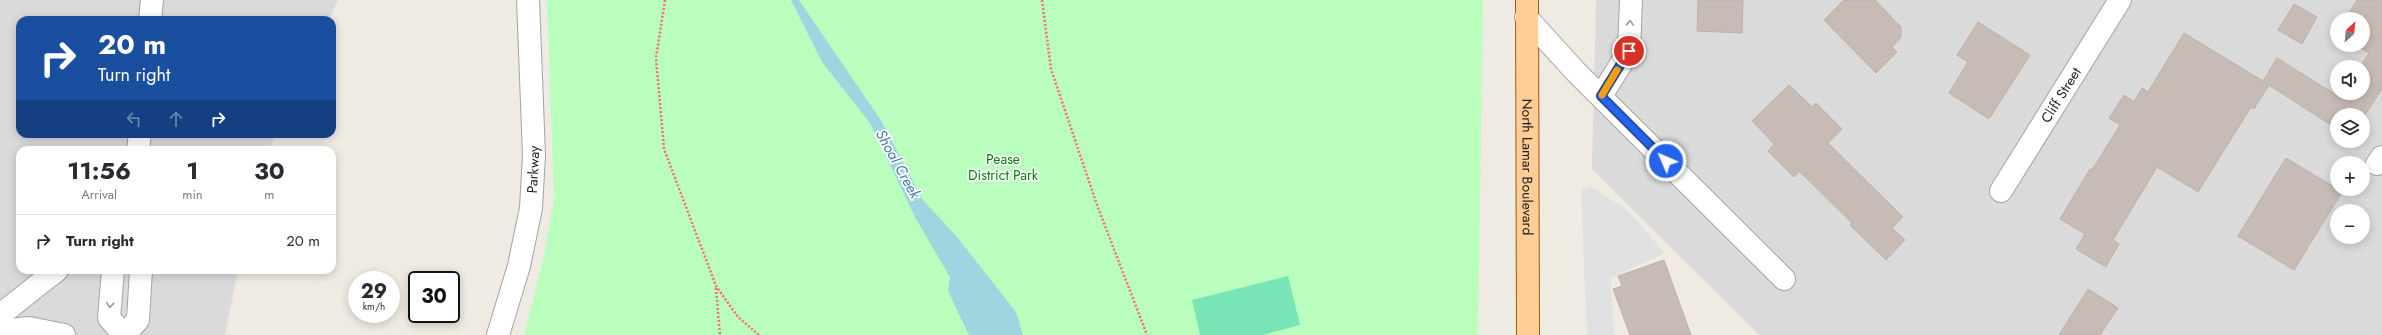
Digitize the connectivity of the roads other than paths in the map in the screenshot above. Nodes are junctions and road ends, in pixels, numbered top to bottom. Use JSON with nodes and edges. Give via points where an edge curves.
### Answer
{"nodes":[{"id":1,"x":152,"y":0,"type":"edge"},
{"id":2,"x":528,"y":0,"type":"edge"},
{"id":3,"x":1631,"y":0,"type":"edge"},
{"id":4,"x":2120,"y":0,"type":"edge"},
{"id":5,"x":1526,"y":8,"type":"edge"},
{"id":6,"x":150,"y":16,"type":"edge"},
{"id":7,"x":1601,"y":96,"type":"junction"},
{"id":8,"x":2001,"y":191,"type":"dead end"},
{"id":9,"x":52,"y":274,"type":"edge"},
{"id":10,"x":113,"y":274,"type":"edge"},
{"id":11,"x":142,"y":274,"type":"edge"},
{"id":12,"x":1784,"y":278,"type":"dead end"},
{"id":13,"x":0,"y":315,"type":"edge"},
{"id":14,"x":0,"y":330,"type":"edge"},
{"id":15,"x":64,"y":335,"type":"edge"},
{"id":16,"x":124,"y":335,"type":"edge"},
{"id":17,"x":498,"y":335,"type":"edge"},
{"id":18,"x":1528,"y":335,"type":"edge"}],
"edges":[{"from":1,"to":6,"type":"street"},
{"from":2,"to":17,"type":"street","name":"Parkway","via":[[534,155],[531,208],[519,266]]},
{"from":7,"to":3,"type":"street","one_way":true,"via":[[1629,51]]},
{"from":4,"to":8,"type":"street","name":"Cliff Street"},
{"from":5,"to":7,"type":"street"},
{"from":5,"to":18,"type":"main road","name":"North Lamar Boulevard"},
{"from":7,"to":12,"type":"street"},
{"from":9,"to":13,"type":"street"},
{"from":10,"to":16,"type":"street","one_way":true,"via":[[109,318]]},
{"from":11,"to":16,"type":"street","via":[[138,320]]},
{"from":14,"to":15,"type":"street","via":[[29,328]]}]}
